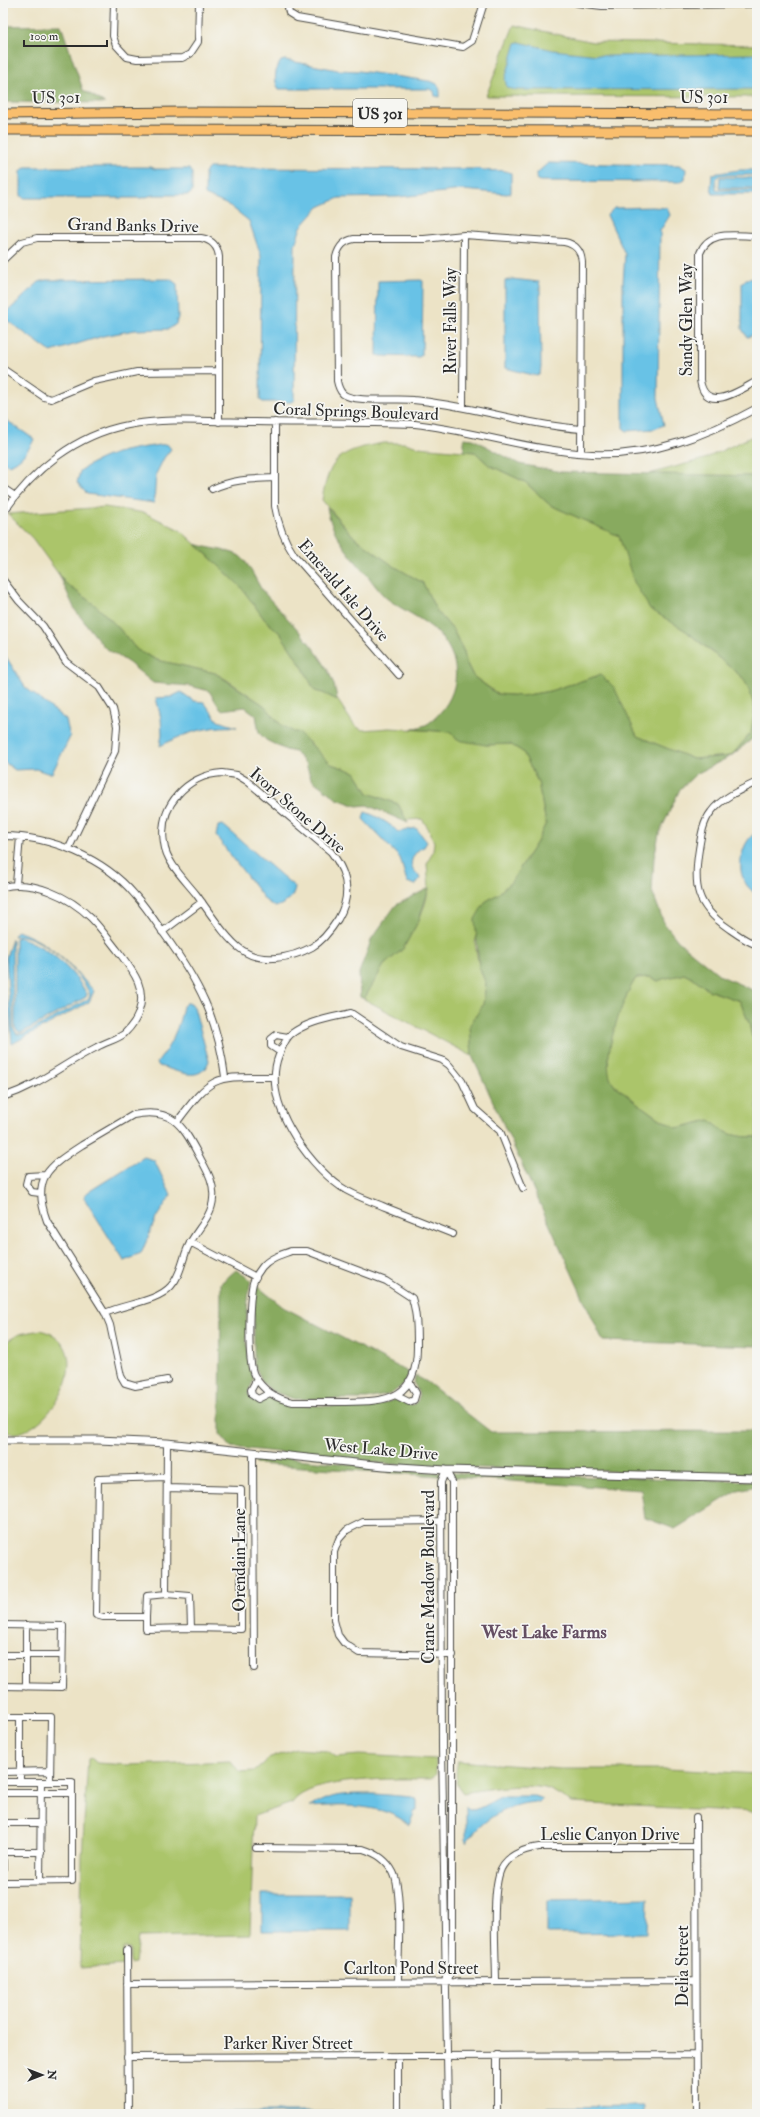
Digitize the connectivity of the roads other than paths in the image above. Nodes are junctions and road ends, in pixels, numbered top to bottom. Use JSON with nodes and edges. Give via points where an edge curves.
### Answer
{"nodes":[{"id":1,"x":114,"y":3,"type":"edge"},
{"id":2,"x":199,"y":3,"type":"edge"},
{"id":3,"x":286,"y":3,"type":"edge"},
{"id":4,"x":484,"y":3,"type":"edge"},
{"id":5,"x":577,"y":3,"type":"edge"},
{"id":6,"x":757,"y":4,"type":"edge"},
{"id":7,"x":592,"y":113,"type":"junction"},
{"id":8,"x":3,"y":114,"type":"edge"},
{"id":9,"x":757,"y":114,"type":"edge"},
{"id":10,"x":3,"y":130,"type":"edge"},
{"id":11,"x":591,"y":131,"type":"junction"},
{"id":12,"x":757,"y":131,"type":"edge"},
{"id":13,"x":464,"y":235,"type":"junction"},
{"id":14,"x":757,"y":236,"type":"edge"},
{"id":15,"x":3,"y":260,"type":"edge"},
{"id":16,"x":3,"y":369,"type":"edge"},
{"id":17,"x":219,"y":371,"type":"junction"},
{"id":18,"x":757,"y":381,"type":"edge"},
{"id":19,"x":463,"y":407,"type":"junction"},
{"id":20,"x":757,"y":408,"type":"edge"},
{"id":21,"x":219,"y":422,"type":"junction"},
{"id":22,"x":276,"y":422,"type":"junction"},
{"id":23,"x":581,"y":429,"type":"junction"},
{"id":24,"x":581,"y":453,"type":"junction"},
{"id":25,"x":275,"y":478,"type":"junction"},
{"id":26,"x":3,"y":488,"type":"edge"},
{"id":27,"x":212,"y":489,"type":"dead end"},
{"id":28,"x":15,"y":496,"type":"junction"},
{"id":29,"x":3,"y":513,"type":"edge"},
{"id":30,"x":3,"y":580,"type":"edge"},
{"id":31,"x":399,"y":674,"type":"dead end"},
{"id":32,"x":757,"y":782,"type":"edge"},
{"id":33,"x":3,"y":836,"type":"edge"},
{"id":34,"x":20,"y":837,"type":"junction"},
{"id":35,"x":69,"y":848,"type":"junction"},
{"id":36,"x":16,"y":884,"type":"junction"},
{"id":37,"x":3,"y":887,"type":"edge"},
{"id":38,"x":202,"y":902,"type":"junction"},
{"id":39,"x":162,"y":932,"type":"junction"},
{"id":40,"x":757,"y":945,"type":"edge"},
{"id":41,"x":288,"y":1037,"type":"junction"},
{"id":42,"x":280,"y":1052,"type":"junction"},
{"id":43,"x":225,"y":1077,"type":"junction"},
{"id":44,"x":275,"y":1077,"type":"junction"},
{"id":45,"x":3,"y":1097,"type":"edge"},
{"id":46,"x":177,"y":1122,"type":"junction"},
{"id":47,"x":46,"y":1175,"type":"junction"},
{"id":48,"x":523,"y":1188,"type":"dead end"},
{"id":49,"x":40,"y":1193,"type":"junction"},
{"id":50,"x":453,"y":1234,"type":"dead end"},
{"id":51,"x":190,"y":1242,"type":"junction"},
{"id":52,"x":256,"y":1277,"type":"junction"},
{"id":53,"x":105,"y":1313,"type":"junction"},
{"id":54,"x":257,"y":1379,"type":"junction"},
{"id":55,"x":168,"y":1380,"type":"dead end"},
{"id":56,"x":409,"y":1381,"type":"junction"},
{"id":57,"x":270,"y":1393,"type":"junction"},
{"id":58,"x":395,"y":1395,"type":"junction"},
{"id":59,"x":3,"y":1440,"type":"edge"},
{"id":60,"x":167,"y":1443,"type":"junction"},
{"id":61,"x":253,"y":1452,"type":"junction"},
{"id":62,"x":446,"y":1470,"type":"junction"},
{"id":63,"x":167,"y":1477,"type":"junction"},
{"id":64,"x":757,"y":1478,"type":"edge"},
{"id":65,"x":167,"y":1488,"type":"junction"},
{"id":66,"x":441,"y":1521,"type":"junction"},
{"id":67,"x":166,"y":1594,"type":"junction"},
{"id":68,"x":146,"y":1617,"type":"junction"},
{"id":69,"x":3,"y":1625,"type":"edge"},
{"id":70,"x":26,"y":1625,"type":"junction"},
{"id":71,"x":191,"y":1628,"type":"junction"},
{"id":72,"x":442,"y":1654,"type":"junction"},
{"id":73,"x":3,"y":1655,"type":"edge"},
{"id":74,"x":26,"y":1655,"type":"junction"},
{"id":75,"x":62,"y":1655,"type":"junction"},
{"id":76,"x":453,"y":1655,"type":"junction"},
{"id":77,"x":254,"y":1668,"type":"dead end"},
{"id":78,"x":3,"y":1686,"type":"edge"},
{"id":79,"x":26,"y":1687,"type":"junction"},
{"id":80,"x":3,"y":1717,"type":"edge"},
{"id":81,"x":20,"y":1717,"type":"junction"},
{"id":82,"x":50,"y":1771,"type":"junction"},
{"id":83,"x":3,"y":1772,"type":"edge"},
{"id":84,"x":20,"y":1772,"type":"junction"},
{"id":85,"x":3,"y":1782,"type":"edge"},
{"id":86,"x":20,"y":1782,"type":"junction"},
{"id":87,"x":42,"y":1782,"type":"junction"},
{"id":88,"x":50,"y":1782,"type":"junction"},
{"id":89,"x":3,"y":1793,"type":"edge"},
{"id":90,"x":72,"y":1793,"type":"junction"},
{"id":91,"x":42,"y":1794,"type":"junction"},
{"id":92,"x":696,"y":1817,"type":"dead end"},
{"id":93,"x":3,"y":1823,"type":"edge"},
{"id":94,"x":41,"y":1823,"type":"junction"},
{"id":95,"x":256,"y":1848,"type":"dead end"},
{"id":96,"x":696,"y":1848,"type":"junction"},
{"id":97,"x":3,"y":1852,"type":"edge"},
{"id":98,"x":41,"y":1852,"type":"junction"},
{"id":99,"x":3,"y":1861,"type":"edge"},
{"id":100,"x":3,"y":1882,"type":"edge"},
{"id":101,"x":40,"y":1882,"type":"junction"},
{"id":102,"x":127,"y":1950,"type":"dead end"},
{"id":103,"x":696,"y":1981,"type":"junction"},
{"id":104,"x":398,"y":1982,"type":"junction"},
{"id":105,"x":448,"y":1982,"type":"junction"},
{"id":106,"x":496,"y":1982,"type":"junction"},
{"id":107,"x":127,"y":1984,"type":"junction"},
{"id":108,"x":696,"y":2055,"type":"junction"},
{"id":109,"x":398,"y":2056,"type":"junction"},
{"id":110,"x":448,"y":2056,"type":"junction"},
{"id":111,"x":497,"y":2056,"type":"junction"},
{"id":112,"x":128,"y":2057,"type":"junction"},
{"id":113,"x":128,"y":2114,"type":"edge"},
{"id":114,"x":398,"y":2114,"type":"edge"},
{"id":115,"x":448,"y":2114,"type":"edge"},
{"id":116,"x":497,"y":2114,"type":"edge"},
{"id":117,"x":697,"y":2114,"type":"edge"}],
"edges":[{"from":1,"to":2,"type":"street","via":[[113,36],[116,45],[127,57],[137,59],[175,59],[190,54],[198,42]]},
{"from":3,"to":4,"type":"street","via":[[289,13],[297,18],[463,47],[472,41]]},
{"from":5,"to":6,"type":"street","via":[[602,6]]},
{"from":7,"to":8,"type":"main road","name":"US 301","number":"US 301"},
{"from":7,"to":9,"type":"main road","name":"US 301","number":"US 301"},
{"from":7,"to":11,"type":"main road"},
{"from":10,"to":11,"type":"main road","number":"US 301"},
{"from":11,"to":12,"type":"main road","number":"US 301"},
{"from":13,"to":19,"type":"street","name":"River Falls Way"},
{"from":13,"to":19,"type":"street","via":[[424,239],[354,239],[341,245],[336,257],[338,388],[344,394],[356,398],[413,400]]},
{"from":13,"to":23,"type":"street","via":[[564,242],[580,252]]},
{"from":14,"to":18,"type":"street","name":"Sandy Glen Way","via":[[715,236],[708,240],[700,253],[700,380],[706,394],[713,398],[728,397]]},
{"from":15,"to":17,"type":"street","name":"Grand Banks Drive","via":[[22,242],[38,238],[209,240],[217,248],[219,258]]},
{"from":16,"to":17,"type":"street","via":[[44,397],[51,398],[58,398],[94,381],[137,372]]},
{"from":17,"to":21,"type":"street","name":"Grand Banks Drive"},
{"from":19,"to":23,"type":"street"},
{"from":20,"to":24,"type":"street","name":"Coral Springs Boulevard","via":[[708,433],[679,443],[650,450]]},
{"from":21,"to":22,"type":"street","name":"Coral Springs Boulevard"},
{"from":21,"to":28,"type":"street","name":"Coral Springs Boulevard","via":[[149,422],[109,430],[64,451],[45,465]]},
{"from":22,"to":24,"type":"street","name":"Coral Springs Boulevard","via":[[415,424],[545,449]]},
{"from":22,"to":25,"type":"street","name":"Emerald Isle Drive"},
{"from":23,"to":24,"type":"street"},
{"from":25,"to":27,"type":"street","via":[[239,479]]},
{"from":25,"to":31,"type":"street","name":"Emerald Isle Drive","via":[[277,519],[286,543]]},
{"from":26,"to":28,"type":"street"},
{"from":28,"to":29,"type":"street","name":"Coral Springs Boulevard"},
{"from":30,"to":35,"type":"street","via":[[43,626],[66,662],[99,687],[113,709],[117,726],[115,751]]},
{"from":32,"to":40,"type":"street","via":[[725,800],[712,811],[705,822],[696,881],[703,906],[720,922],[748,942]]},
{"from":33,"to":34,"type":"street"},
{"from":34,"to":35,"type":"street"},
{"from":34,"to":36,"type":"street"},
{"from":35,"to":39,"type":"street","via":[[113,874],[135,894]]},
{"from":36,"to":37,"type":"street"},
{"from":36,"to":45,"type":"street","via":[[60,896],[90,917],[135,974],[142,998],[139,1012],[123,1035],[97,1047],[36,1084]]},
{"from":38,"to":38,"type":"street","name":"Ivory Stone Drive","via":[[242,950],[263,958],[275,958],[311,948],[322,940],[342,912],[347,899],[347,889],[340,863],[331,852],[259,790],[237,775],[209,774],[197,778],[179,793],[165,818],[163,831],[164,844],[171,861]]},
{"from":38,"to":39,"type":"street"},
{"from":39,"to":43,"type":"street","via":[[197,983],[208,1006],[221,1047]]},
{"from":41,"to":42,"type":"street"},
{"from":41,"to":42,"type":"street","via":[[276,1035],[271,1039],[271,1046]]},
{"from":41,"to":48,"type":"street","via":[[319,1020],[351,1013],[401,1047],[442,1060],[462,1081],[474,1108],[500,1131]]},
{"from":42,"to":44,"type":"street"},
{"from":43,"to":44,"type":"street"},
{"from":43,"to":46,"type":"street","via":[[204,1087]]},
{"from":44,"to":50,"type":"street","via":[[286,1122],[309,1158],[322,1172],[342,1188],[367,1200]]},
{"from":46,"to":47,"type":"street","via":[[160,1114],[134,1115],[56,1162]]},
{"from":46,"to":51,"type":"street","via":[[187,1133],[209,1174],[213,1188],[212,1208]]},
{"from":47,"to":49,"type":"street"},
{"from":47,"to":49,"type":"street","via":[[28,1176],[26,1184],[32,1192]]},
{"from":49,"to":53,"type":"street","via":[[47,1221]]},
{"from":51,"to":52,"type":"street"},
{"from":51,"to":53,"type":"street","via":[[179,1275],[164,1292]]},
{"from":52,"to":54,"type":"street","via":[[251,1297],[251,1364]]},
{"from":52,"to":56,"type":"street","via":[[268,1261],[279,1255],[291,1251],[307,1251],[386,1281],[407,1293],[412,1298],[417,1328],[417,1364]]},
{"from":53,"to":55,"type":"street","via":[[125,1383],[135,1386]]},
{"from":54,"to":57,"type":"street"},
{"from":54,"to":57,"type":"street","via":[[251,1390],[252,1396],[258,1399]]},
{"from":56,"to":58,"type":"street"},
{"from":56,"to":58,"type":"street","via":[[416,1393],[414,1400],[409,1402]]},
{"from":57,"to":58,"type":"street","via":[[293,1402],[382,1401]]},
{"from":59,"to":60,"type":"street","name":"West Lake Drive"},
{"from":60,"to":61,"type":"street","name":"West Lake Drive"},
{"from":60,"to":63,"type":"street"},
{"from":61,"to":62,"type":"street","name":"West Lake Drive"},
{"from":61,"to":77,"type":"street","name":"Orendain Lane"},
{"from":62,"to":64,"type":"street","name":"West Lake Drive"},
{"from":62,"to":66,"type":"street","name":"Crane Meadow Boulevard","via":[[441,1482]]},
{"from":62,"to":76,"type":"street","name":"Crane Meadow Boulevard","via":[[452,1482]]},
{"from":63,"to":65,"type":"street"},
{"from":63,"to":68,"type":"street","via":[[98,1479],[96,1614],[103,1617]]},
{"from":65,"to":67,"type":"street"},
{"from":65,"to":71,"type":"street","via":[[241,1490],[241,1629]]},
{"from":66,"to":72,"type":"street","name":"Crane Meadow Boulevard"},
{"from":66,"to":72,"type":"street","via":[[363,1522],[346,1530],[334,1552],[334,1620],[338,1635],[344,1643],[359,1653]]},
{"from":67,"to":68,"type":"street","via":[[147,1596]]},
{"from":67,"to":71,"type":"street","via":[[190,1596]]},
{"from":68,"to":71,"type":"street","via":[[146,1629]]},
{"from":69,"to":70,"type":"street"},
{"from":70,"to":74,"type":"street"},
{"from":70,"to":75,"type":"street","via":[[63,1626]]},
{"from":72,"to":76,"type":"street"},
{"from":72,"to":105,"type":"street","name":"Crane Meadow Boulevard","via":[[445,1966]]},
{"from":73,"to":74,"type":"street"},
{"from":74,"to":75,"type":"street"},
{"from":74,"to":79,"type":"street"},
{"from":75,"to":79,"type":"street","via":[[62,1687]]},
{"from":76,"to":105,"type":"street","name":"Crane Meadow Boulevard","via":[[452,1968]]},
{"from":78,"to":79,"type":"street"},
{"from":80,"to":81,"type":"street"},
{"from":81,"to":82,"type":"street","via":[[51,1717]]},
{"from":81,"to":84,"type":"street"},
{"from":82,"to":84,"type":"street"},
{"from":82,"to":88,"type":"street"},
{"from":83,"to":84,"type":"street"},
{"from":84,"to":86,"type":"street"},
{"from":85,"to":86,"type":"street"},
{"from":86,"to":87,"type":"street"},
{"from":87,"to":88,"type":"street"},
{"from":87,"to":91,"type":"street"},
{"from":88,"to":90,"type":"street","via":[[72,1782]]},
{"from":89,"to":91,"type":"street"},
{"from":90,"to":91,"type":"street"},
{"from":90,"to":101,"type":"street","via":[[72,1881]]},
{"from":91,"to":94,"type":"street"},
{"from":92,"to":96,"type":"street","name":"Delia Street"},
{"from":93,"to":94,"type":"street"},
{"from":94,"to":98,"type":"street"},
{"from":95,"to":104,"type":"street","via":[[363,1849],[384,1860],[394,1873],[398,1889]]},
{"from":96,"to":103,"type":"street","name":"Delia Street"},
{"from":96,"to":106,"type":"street","name":"Leslie Canyon Drive","via":[[539,1847],[524,1850],[501,1868],[496,1887]]},
{"from":97,"to":98,"type":"street"},
{"from":98,"to":101,"type":"street"},
{"from":99,"to":100,"type":"street"},
{"from":100,"to":101,"type":"street"},
{"from":102,"to":107,"type":"street"},
{"from":103,"to":106,"type":"street","name":"Carlton Pond Street"},
{"from":103,"to":108,"type":"street","name":"Delia Street"},
{"from":104,"to":105,"type":"street","name":"Carlton Pond Street"},
{"from":104,"to":107,"type":"street","name":"Carlton Pond Street"},
{"from":105,"to":106,"type":"street","name":"Carlton Pond Street"},
{"from":105,"to":110,"type":"street","name":"Crane Meadow Boulevard"},
{"from":107,"to":112,"type":"street"},
{"from":108,"to":111,"type":"street","name":"Parker River Street"},
{"from":108,"to":117,"type":"street","name":"Delia Street"},
{"from":109,"to":110,"type":"street","name":"Parker River Street"},
{"from":109,"to":112,"type":"street","name":"Parker River Street"},
{"from":109,"to":114,"type":"street"},
{"from":110,"to":111,"type":"street","name":"Parker River Street"},
{"from":110,"to":115,"type":"street","name":"Crane Meadow Boulevard"},
{"from":111,"to":116,"type":"street"},
{"from":112,"to":113,"type":"street"}]}
